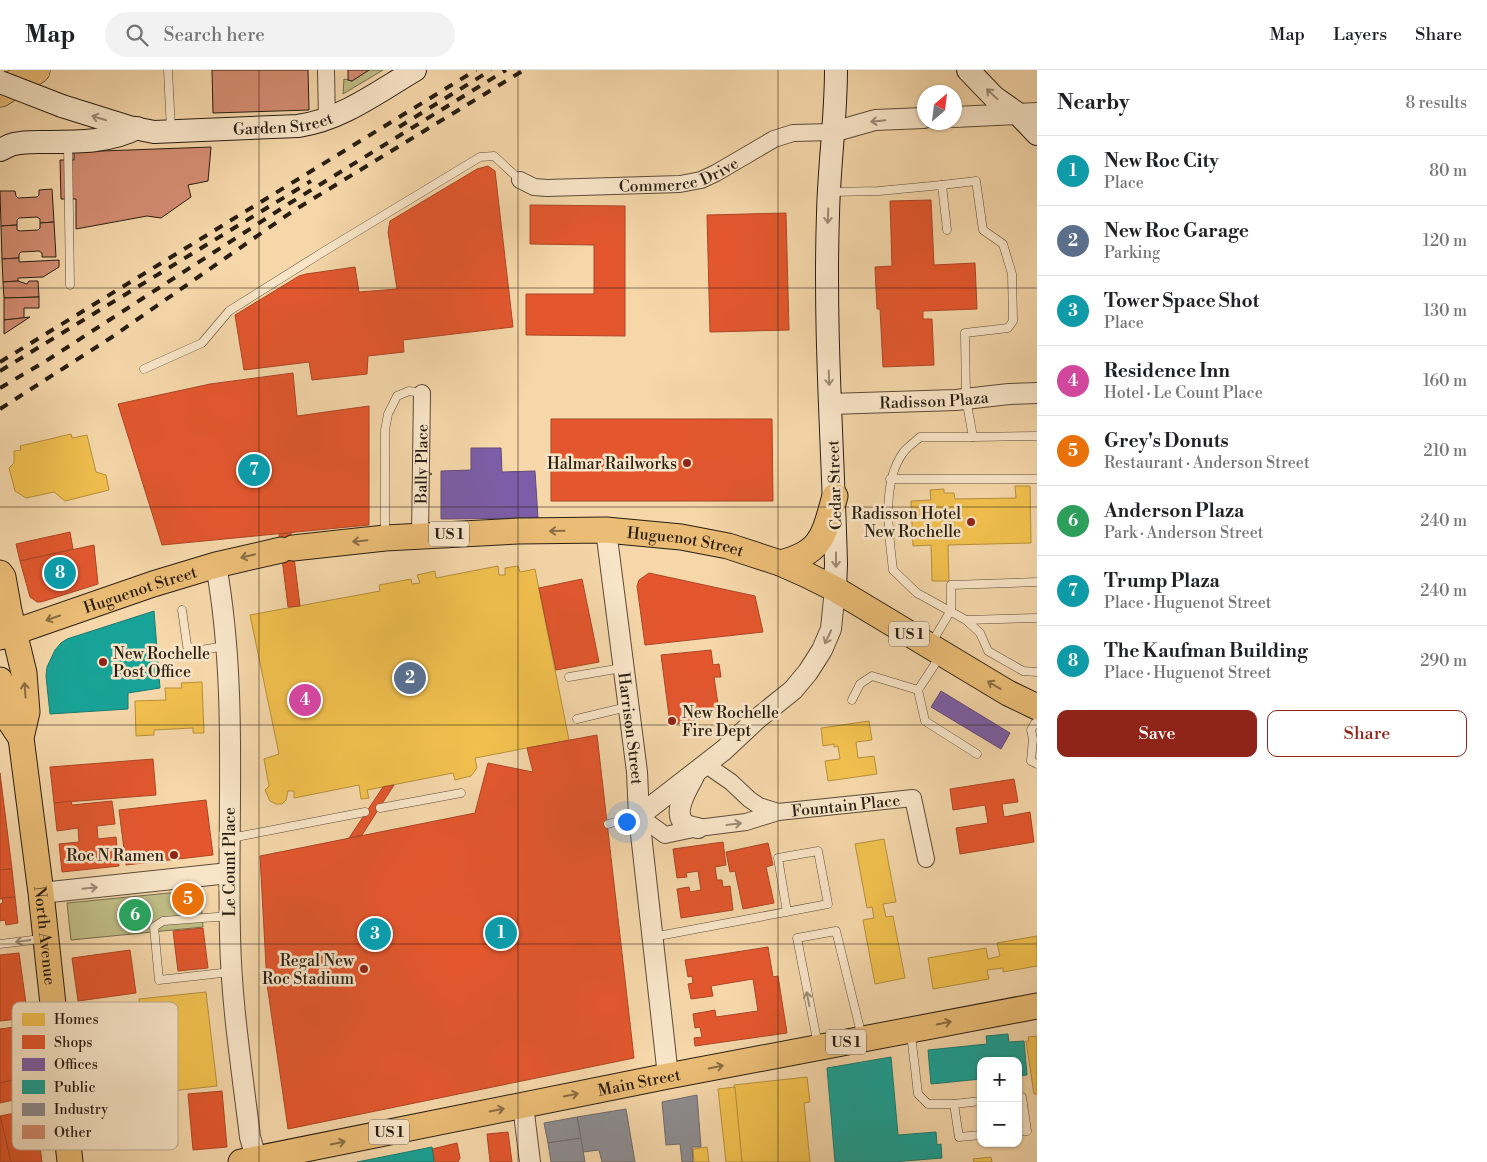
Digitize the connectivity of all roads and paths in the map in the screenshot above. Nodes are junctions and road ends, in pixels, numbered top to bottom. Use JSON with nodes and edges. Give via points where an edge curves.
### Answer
{"nodes":[{"id":1,"x":36,"y":70,"type":"edge"},
{"id":2,"x":168,"y":70,"type":"edge"},
{"id":3,"x":326,"y":70,"type":"edge"},
{"id":4,"x":415,"y":70,"type":"edge"},
{"id":5,"x":836,"y":70,"type":"edge"},
{"id":6,"x":968,"y":70,"type":"edge"},
{"id":7,"x":0,"y":82,"type":"edge"},
{"id":8,"x":0,"y":93,"type":"edge"},
{"id":9,"x":1028,"y":114,"type":"edge"},
{"id":10,"x":962,"y":117,"type":"edge"},
{"id":11,"x":917,"y":118,"type":"edge"},
{"id":12,"x":326,"y":120,"type":"junction"},
{"id":13,"x":137,"y":128,"type":"junction"},
{"id":14,"x":171,"y":132,"type":"junction"},
{"id":15,"x":833,"y":132,"type":"junction"},
{"id":16,"x":1037,"y":134,"type":"edge"},
{"id":17,"x":68,"y":142,"type":"junction"},
{"id":18,"x":0,"y":150,"type":"edge"},
{"id":19,"x":520,"y":180,"type":"joint"},
{"id":20,"x":942,"y":186,"type":"junction"},
{"id":21,"x":829,"y":192,"type":"junction"},
{"id":22,"x":947,"y":230,"type":"dead end"},
{"id":23,"x":70,"y":285,"type":"dead end"},
{"id":24,"x":144,"y":369,"type":"dead end"},
{"id":25,"x":422,"y":393,"type":"joint"},
{"id":26,"x":1037,"y":393,"type":"edge"},
{"id":27,"x":966,"y":399,"type":"junction"},
{"id":28,"x":830,"y":404,"type":"junction"},
{"id":29,"x":1037,"y":436,"type":"edge"},
{"id":30,"x":973,"y":437,"type":"junction"},
{"id":31,"x":1037,"y":478,"type":"edge"},
{"id":32,"x":890,"y":479,"type":"junction"},
{"id":33,"x":834,"y":496,"type":"junction"},
{"id":34,"x":606,"y":530,"type":"junction"},
{"id":35,"x":420,"y":535,"type":"junction"},
{"id":36,"x":385,"y":538,"type":"junction"},
{"id":37,"x":780,"y":563,"type":"junction"},
{"id":38,"x":216,"y":565,"type":"junction"},
{"id":39,"x":0,"y":573,"type":"edge"},
{"id":40,"x":1037,"y":582,"type":"edge"},
{"id":41,"x":835,"y":589,"type":"junction"},
{"id":42,"x":182,"y":610,"type":"dead end"},
{"id":43,"x":951,"y":610,"type":"junction"},
{"id":44,"x":1037,"y":618,"type":"edge"},
{"id":45,"x":966,"y":620,"type":"junction"},
{"id":46,"x":7,"y":635,"type":"edge"},
{"id":47,"x":226,"y":646,"type":"junction"},
{"id":48,"x":936,"y":650,"type":"junction"},
{"id":49,"x":624,"y":667,"type":"junction"},
{"id":50,"x":1037,"y":672,"type":"edge"},
{"id":51,"x":569,"y":677,"type":"dead end"},
{"id":52,"x":0,"y":680,"type":"edge"},
{"id":53,"x":918,"y":690,"type":"junction"},
{"id":54,"x":852,"y":700,"type":"dead end"},
{"id":55,"x":629,"y":707,"type":"junction"},
{"id":56,"x":1037,"y":707,"type":"edge"},
{"id":57,"x":577,"y":719,"type":"dead end"},
{"id":58,"x":1037,"y":722,"type":"edge"},
{"id":59,"x":21,"y":738,"type":"junction"},
{"id":60,"x":1035,"y":738,"type":"edge"},
{"id":61,"x":977,"y":754,"type":"dead end"},
{"id":62,"x":1037,"y":764,"type":"edge"},
{"id":63,"x":700,"y":768,"type":"junction"},
{"id":64,"x":461,"y":792,"type":"dead end"},
{"id":65,"x":380,"y":808,"type":"dead end"},
{"id":66,"x":365,"y":812,"type":"dead end"},
{"id":67,"x":778,"y":812,"type":"junction"},
{"id":68,"x":640,"y":816,"type":"junction"},
{"id":69,"x":608,"y":824,"type":"dead end"},
{"id":70,"x":698,"y":828,"type":"junction"},
{"id":71,"x":229,"y":838,"type":"junction"},
{"id":72,"x":926,"y":859,"type":"dead end"},
{"id":73,"x":229,"y":873,"type":"junction"},
{"id":74,"x":42,"y":893,"type":"junction"},
{"id":75,"x":787,"y":912,"type":"junction"},
{"id":76,"x":230,"y":916,"type":"junction"},
{"id":77,"x":653,"y":937,"type":"junction"},
{"id":78,"x":46,"y":938,"type":"junction"},
{"id":79,"x":0,"y":944,"type":"edge"},
{"id":80,"x":231,"y":972,"type":"junction"},
{"id":81,"x":53,"y":1002,"type":"edge"},
{"id":82,"x":1037,"y":1006,"type":"edge"},
{"id":83,"x":910,"y":1029,"type":"junction"},
{"id":84,"x":862,"y":1038,"type":"junction"},
{"id":85,"x":818,"y":1047,"type":"junction"},
{"id":86,"x":668,"y":1076,"type":"junction"},
{"id":87,"x":1022,"y":1097,"type":"edge"},
{"id":88,"x":977,"y":1101,"type":"edge"},
{"id":89,"x":954,"y":1104,"type":"junction"},
{"id":90,"x":523,"y":1105,"type":"junction"},
{"id":91,"x":1022,"y":1132,"type":"edge"},
{"id":92,"x":977,"y":1136,"type":"edge"},
{"id":93,"x":251,"y":1161,"type":"edge"},
{"id":94,"x":530,"y":1162,"type":"edge"}],
"edges":[{"from":1,"to":8,"type":"highway"},
{"from":2,"to":14,"type":"lane"},
{"from":3,"to":12,"type":"street"},
{"from":4,"to":12,"type":"main road","name":"Garden Street"},
{"from":5,"to":15,"type":"main road","name":"Cedar Street"},
{"from":9,"to":6,"type":"main road","one_way":true,"via":[[994,97]]},
{"from":13,"to":7,"type":"main road","name":"Garden Street","one_way":true,"bridge":true,"via":[[62,106]]},
{"from":9,"to":10,"type":"street"},
{"from":9,"to":16,"type":"main road"},
{"from":11,"to":15,"type":"street","one_way":true,"via":[[875,120]]},
{"from":12,"to":14,"type":"main road","name":"Garden Street","via":[[298,126]]},
{"from":13,"to":14,"type":"main road","name":"Garden Street"},
{"from":13,"to":17,"type":"main road","name":"Garden Street","via":[[112,137]]},
{"from":15,"to":19,"type":"street","name":"Commerce Drive","via":[[793,133],[774,139],[716,173],[680,184],[547,188],[534,187]]},
{"from":15,"to":21,"type":"main road","name":"Cedar Street"},
{"from":17,"to":18,"type":"main road","name":"Garden Street","via":[[24,142]]},
{"from":17,"to":23,"type":"lane"},
{"from":19,"to":24,"type":"lane","via":[[494,156],[480,157],[229,311],[202,342]]},
{"from":20,"to":21,"type":"lane"},
{"from":20,"to":22,"type":"lane"},
{"from":20,"to":27,"type":"lane","via":[[976,181],[983,230],[1004,244],[1012,274],[1013,321],[1008,328],[965,333]]},
{"from":21,"to":28,"type":"main road","name":"Cedar Street","one_way":true},
{"from":25,"to":35,"type":"street","name":"Bally Place"},
{"from":25,"to":36,"type":"lane","via":[[409,391],[397,396],[388,414],[385,430]]},
{"from":26,"to":27,"type":"street","name":"Radisson Plaza"},
{"from":27,"to":28,"type":"street","name":"Radisson Plaza"},
{"from":27,"to":30,"type":"lane"},
{"from":28,"to":33,"type":"main road","name":"Cedar Street"},
{"from":29,"to":30,"type":"lane"},
{"from":30,"to":32,"type":"lane","via":[[920,437],[903,453]]},
{"from":31,"to":32,"type":"lane"},
{"from":32,"to":43,"type":"lane","via":[[888,529],[893,570],[917,593]]},
{"from":33,"to":37,"type":"main road","via":[[817,545],[806,554]]},
{"from":33,"to":41,"type":"main road","name":"Cedar Street","one_way":true},
{"from":34,"to":35,"type":"main road","name":"Huguenot Street","number":"US 1","one_way":true},
{"from":34,"to":37,"type":"main road","name":"Huguenot Street","number":"US 1","via":[[681,537],[728,546]]},
{"from":34,"to":49,"type":"street","name":"Harrison Street"},
{"from":35,"to":36,"type":"main road","name":"Huguenot Street","number":"US 1"},
{"from":36,"to":38,"type":"main road","name":"Huguenot Street","number":"US 1","one_way":true,"via":[[287,549]]},
{"from":37,"to":41,"type":"main road","name":"Huguenot Street","number":"US 1"},
{"from":38,"to":46,"type":"main road","name":"Huguenot Street","number":"US 1","one_way":true},
{"from":38,"to":47,"type":"street","name":"Le Count Place"},
{"from":39,"to":46,"type":"main road","name":"North Avenue","via":[[9,611]]},
{"from":40,"to":43,"type":"lane","via":[[951,585]]},
{"from":41,"to":48,"type":"main road","name":"Huguenot Street","number":"US 1"},
{"from":41,"to":63,"type":"street","name":"Cedar Street","one_way":true,"via":[[831,629],[808,672],[792,690]]},
{"from":42,"to":47,"type":"lane","via":[[188,652]]},
{"from":43,"to":45,"type":"lane"},
{"from":43,"to":48,"type":"lane"},
{"from":44,"to":45,"type":"lane"},
{"from":45,"to":50,"type":"lane","via":[[980,633],[988,651],[1023,671]]},
{"from":59,"to":46,"type":"main road","name":"North Avenue","one_way":true,"via":[[27,712],[24,673]]},
{"from":47,"to":71,"type":"street","name":"Le Count Place","via":[[230,730]]},
{"from":48,"to":53,"type":"lane"},
{"from":56,"to":48,"type":"main road","name":"Huguenot Street","number":"US 1","one_way":true},
{"from":49,"to":51,"type":"lane"},
{"from":49,"to":55,"type":"street","name":"Harrison Street"},
{"from":52,"to":59,"type":"main road","name":"North Avenue","via":[[7,717]]},
{"from":53,"to":54,"type":"lane","via":[[872,676],[860,684]]},
{"from":53,"to":61,"type":"lane","via":[[926,721]]},
{"from":55,"to":57,"type":"lane"},
{"from":55,"to":68,"type":"street","name":"Harrison Street"},
{"from":58,"to":60,"type":"lane","via":[[1031,730]]},
{"from":59,"to":74,"type":"main road","name":"North Avenue"},
{"from":60,"to":62,"type":"lane","via":[[1031,761]]},
{"from":63,"to":67,"type":"street","name":"Fountain Place","via":[[731,782],[759,806]]},
{"from":63,"to":68,"type":"street","name":"Cedar Street"},
{"from":63,"to":70,"type":"street","via":[[679,811],[682,821]]},
{"from":64,"to":65,"type":"lane"},
{"from":66,"to":71,"type":"lane"},
{"from":70,"to":67,"type":"street","name":"Fountain Place","one_way":true,"via":[[746,822]]},
{"from":67,"to":72,"type":"street","name":"Fountain Place","via":[[913,798]]},
{"from":68,"to":69,"type":"lane"},
{"from":68,"to":70,"type":"street","name":"Fountain Place","via":[[665,835]]},
{"from":68,"to":77,"type":"street","name":"Harrison Street"},
{"from":71,"to":73,"type":"street","name":"Le Count Place"},
{"from":74,"to":73,"type":"street","one_way":true},
{"from":73,"to":76,"type":"street","name":"Le Count Place"},
{"from":74,"to":78,"type":"main road","name":"North Avenue"},
{"from":75,"to":75,"type":"lane","via":[[828,904],[818,851],[778,858]]},
{"from":75,"to":77,"type":"lane"},
{"from":76,"to":80,"type":"street","name":"Le Count Place"},
{"from":76,"to":80,"type":"lane","via":[[163,922],[154,927],[159,980]]},
{"from":77,"to":86,"type":"street","name":"Harrison Street"},
{"from":78,"to":79,"type":"lane","one_way":true},
{"from":78,"to":81,"type":"main road","name":"North Avenue"},
{"from":80,"to":93,"type":"street","name":"Le Count Place"},
{"from":83,"to":82,"type":"main road","name":"Main Street","number":"US 1","one_way":true},
{"from":83,"to":84,"type":"main road","name":"Main Street","number":"US 1"},
{"from":83,"to":89,"type":"lane","via":[[918,1094],[928,1104]]},
{"from":84,"to":85,"type":"main road","name":"Main Street","number":"US 1"},
{"from":85,"to":84,"type":"lane","one_way":true,"via":[[797,938],[836,931]]},
{"from":86,"to":85,"type":"main road","name":"Main Street","number":"US 1","one_way":true},
{"from":90,"to":86,"type":"main road","name":"Main Street","number":"US 1","one_way":true},
{"from":87,"to":91,"type":"lane","via":[[1027,1131]]},
{"from":88,"to":89,"type":"lane"},
{"from":89,"to":92,"type":"lane","via":[[959,1138]]},
{"from":93,"to":90,"type":"main road","name":"Main Street","number":"US 1","one_way":true},
{"from":90,"to":94,"type":"street"}]}
